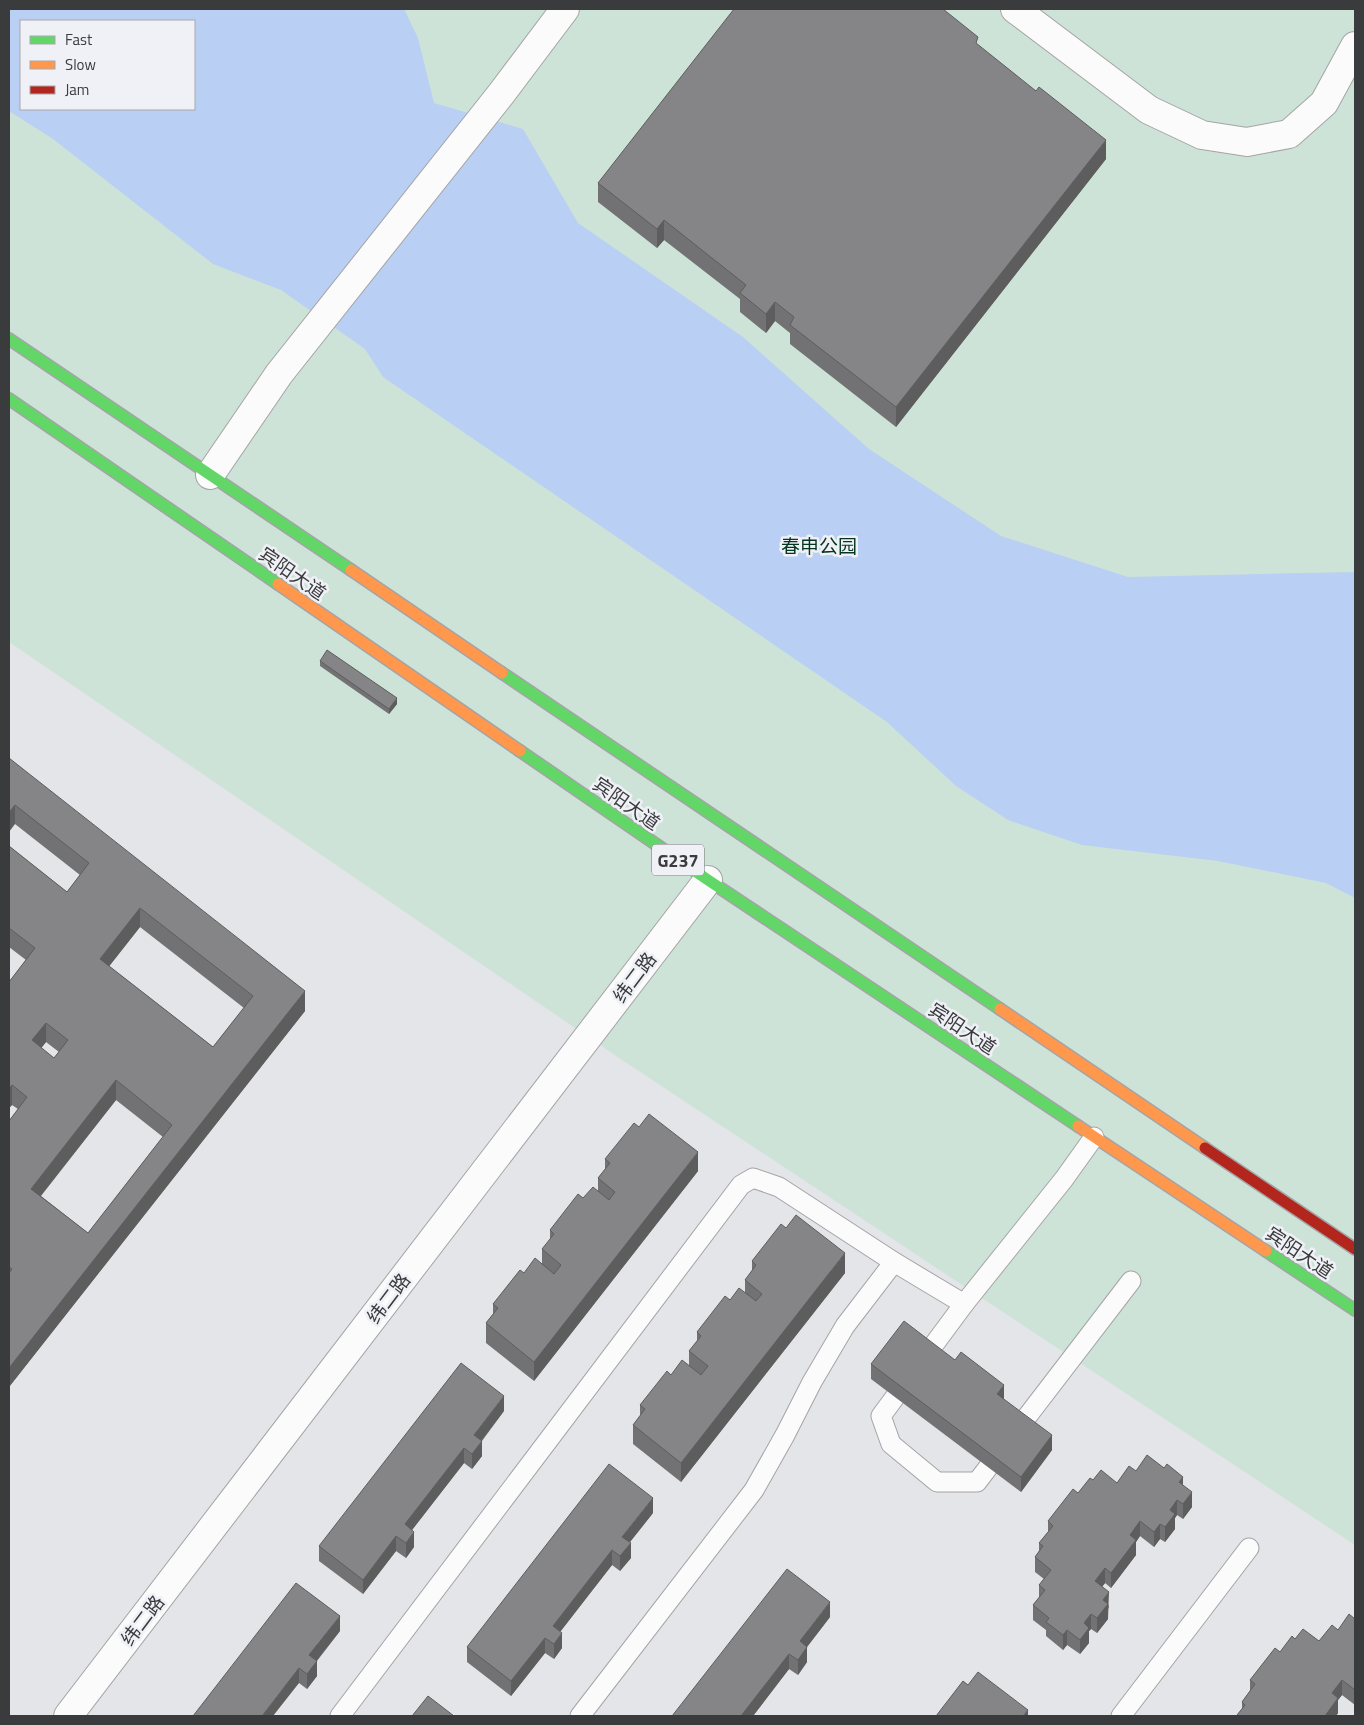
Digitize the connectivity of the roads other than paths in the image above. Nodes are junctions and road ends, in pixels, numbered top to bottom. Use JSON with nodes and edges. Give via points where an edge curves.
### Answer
{"nodes":[{"id":1,"x":565,"y":9,"type":"edge"},
{"id":2,"x":1015,"y":9,"type":"edge"},
{"id":3,"x":1355,"y":46,"type":"edge"},
{"id":4,"x":9,"y":339,"type":"edge"},
{"id":5,"x":9,"y":400,"type":"edge"},
{"id":6,"x":210,"y":475,"type":"junction"},
{"id":7,"x":708,"y":880,"type":"junction"},
{"id":8,"x":1094,"y":1137,"type":"junction"},
{"id":9,"x":1355,"y":1249,"type":"edge"},
{"id":10,"x":894,"y":1262,"type":"junction"},
{"id":11,"x":1131,"y":1281,"type":"dead end"},
{"id":12,"x":964,"y":1304,"type":"junction"},
{"id":13,"x":1355,"y":1310,"type":"edge"},
{"id":14,"x":1249,"y":1548,"type":"dead end"},
{"id":15,"x":68,"y":1716,"type":"edge"},
{"id":16,"x":340,"y":1716,"type":"edge"},
{"id":17,"x":580,"y":1716,"type":"edge"},
{"id":18,"x":1121,"y":1716,"type":"edge"}],
"edges":[{"from":1,"to":6,"type":"street","via":[[279,374]]},
{"from":2,"to":3,"type":"street","via":[[1148,110],[1202,135],[1247,142],[1289,134],[1324,103]]},
{"from":4,"to":6,"type":"highway","name":"宾阳大道"},
{"from":5,"to":7,"type":"highway","name":"宾阳大道","number":"G237"},
{"from":6,"to":9,"type":"highway","name":"宾阳大道"},
{"from":7,"to":8,"type":"highway","name":"宾阳大道","number":"G237"},
{"from":7,"to":15,"type":"street","name":"纬二路"},
{"from":8,"to":12,"type":"lane"},
{"from":8,"to":13,"type":"highway","name":"宾阳大道","number":"G237"},
{"from":10,"to":12,"type":"lane"},
{"from":10,"to":16,"type":"lane","via":[[779,1187],[753,1178],[741,1185]]},
{"from":10,"to":17,"type":"lane","via":[[845,1326],[754,1490]]},
{"from":11,"to":12,"type":"lane","via":[[977,1482],[937,1482],[891,1444],[881,1416]]},
{"from":14,"to":18,"type":"lane"}]}
